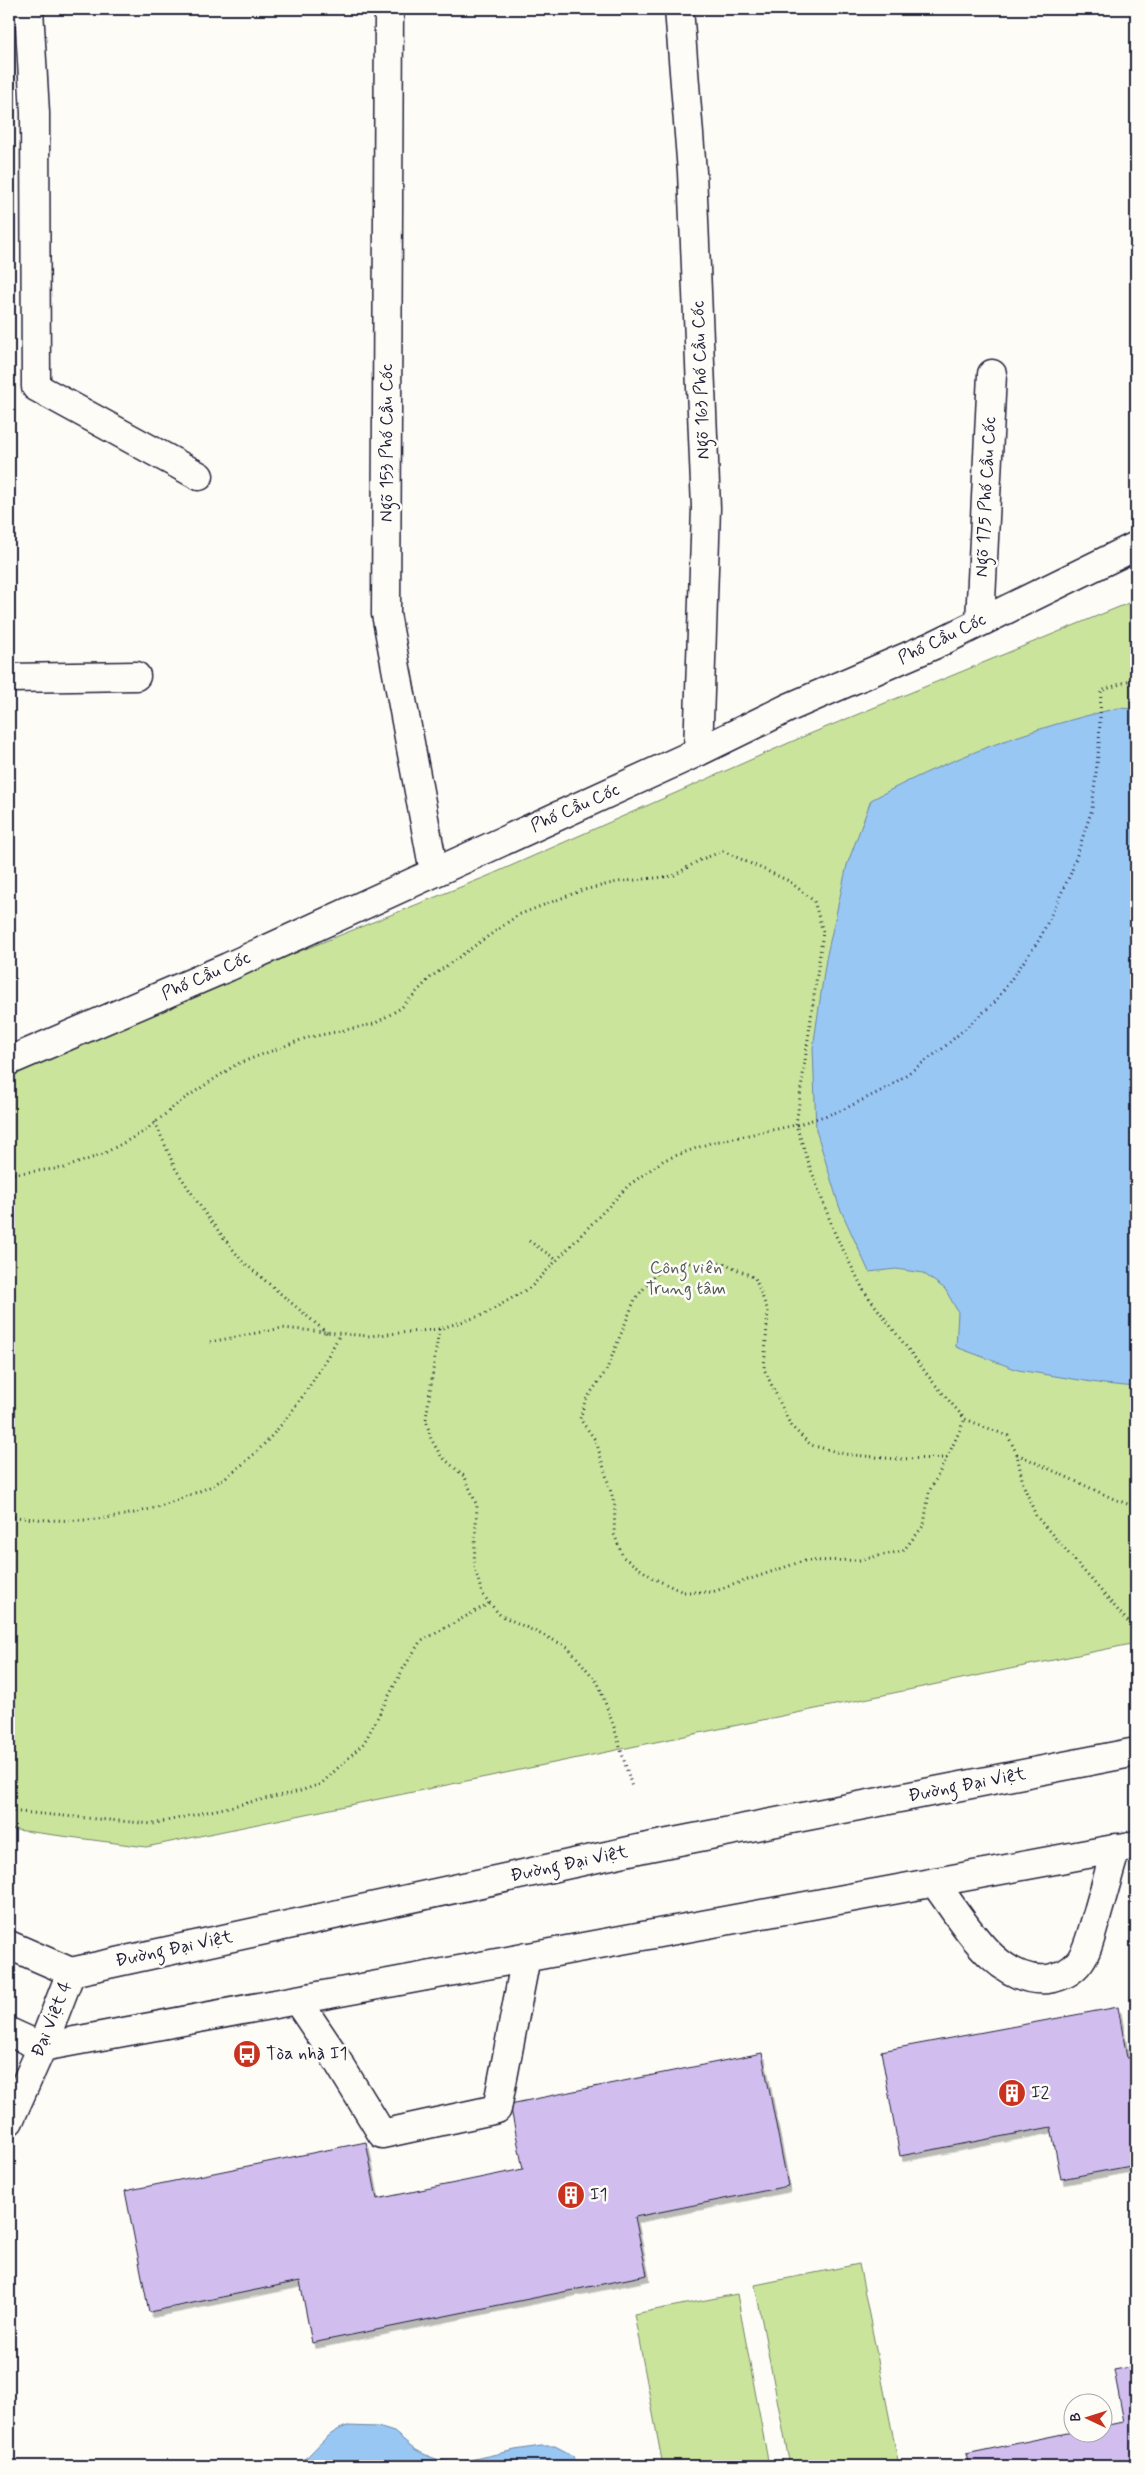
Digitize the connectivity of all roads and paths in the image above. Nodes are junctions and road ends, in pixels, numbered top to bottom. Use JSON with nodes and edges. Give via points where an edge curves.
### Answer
{"nodes":[{"id":1,"x":29,"y":9,"type":"edge"},
{"id":2,"x":389,"y":9,"type":"edge"},
{"id":3,"x":679,"y":9,"type":"edge"},
{"id":4,"x":992,"y":374,"type":"dead end"},
{"id":5,"x":199,"y":476,"type":"dead end"},
{"id":6,"x":1136,"y":546,"type":"edge"},
{"id":7,"x":980,"y":620,"type":"junction"},
{"id":8,"x":136,"y":676,"type":"dead end"},
{"id":9,"x":9,"y":678,"type":"edge"},
{"id":10,"x":1136,"y":678,"type":"edge"},
{"id":11,"x":698,"y":752,"type":"junction"},
{"id":12,"x":434,"y":872,"type":"junction"},
{"id":13,"x":9,"y":1061,"type":"edge"},
{"id":14,"x":155,"y":1122,"type":"junction"},
{"id":15,"x":796,"y":1124,"type":"junction"},
{"id":16,"x":9,"y":1174,"type":"edge"},
{"id":17,"x":530,"y":1241,"type":"dead end"},
{"id":18,"x":558,"y":1260,"type":"junction"},
{"id":19,"x":439,"y":1329,"type":"junction"},
{"id":20,"x":328,"y":1333,"type":"junction"},
{"id":21,"x":340,"y":1334,"type":"junction"},
{"id":22,"x":210,"y":1342,"type":"dead end"},
{"id":23,"x":965,"y":1418,"type":"junction"},
{"id":24,"x":1016,"y":1454,"type":"junction"},
{"id":25,"x":947,"y":1458,"type":"junction"},
{"id":26,"x":1136,"y":1507,"type":"edge"},
{"id":27,"x":9,"y":1516,"type":"edge"},
{"id":28,"x":490,"y":1603,"type":"junction"},
{"id":29,"x":1136,"y":1631,"type":"edge"},
{"id":30,"x":1136,"y":1752,"type":"edge"},
{"id":31,"x":632,"y":1787,"type":"dead end"},
{"id":32,"x":9,"y":1811,"type":"edge"},
{"id":33,"x":1126,"y":1847,"type":"edge"},
{"id":34,"x":934,"y":1882,"type":"junction"},
{"id":35,"x":9,"y":1945,"type":"edge"},
{"id":36,"x":526,"y":1957,"type":"junction"},
{"id":37,"x":71,"y":1972,"type":"junction"},
{"id":38,"x":297,"y":2000,"type":"junction"},
{"id":39,"x":9,"y":2032,"type":"edge"},
{"id":40,"x":42,"y":2047,"type":"junction"},
{"id":41,"x":9,"y":2122,"type":"edge"}],
"edges":[{"from":1,"to":5,"type":"street","via":[[35,113],[36,386]]},
{"from":2,"to":12,"type":"street","name":"Ngõ 153 Phố Cầu Cốc","via":[[386,614]]},
{"from":3,"to":11,"type":"street","name":"Ngõ 163 Phố Cầu Cốc","via":[[692,172],[706,508]]},
{"from":4,"to":7,"type":"street","name":"Ngõ 175 Phố Cầu Cốc"},
{"from":6,"to":7,"type":"street","name":"Phố Cầu Cốc"},
{"from":7,"to":11,"type":"street","name":"Phố Cầu Cốc","via":[[934,645],[790,707]]},
{"from":8,"to":9,"type":"street"},
{"from":10,"to":15,"type":"path","via":[[1101,691],[1100,746],[1092,808],[1071,873],[1040,940],[995,1002],[942,1050],[889,1087],[840,1111]]},
{"from":11,"to":12,"type":"street","name":"Phố Cầu Cốc"},
{"from":12,"to":13,"type":"street","name":"Phố Cầu Cốc","via":[[228,967]]},
{"from":14,"to":15,"type":"path","via":[[237,1064],[306,1038],[374,1024],[401,1008],[430,976],[518,915],[580,891],[617,882],[673,876],[723,851],[789,881],[814,901],[823,932]]},
{"from":14,"to":16,"type":"path","via":[[95,1157],[64,1168]]},
{"from":14,"to":20,"type":"path","via":[[175,1168],[242,1261]]},
{"from":15,"to":18,"type":"path","via":[[710,1143],[664,1160],[629,1185]]},
{"from":15,"to":23,"type":"path","via":[[835,1234],[864,1291],[933,1382]]},
{"from":17,"to":18,"type":"path"},
{"from":18,"to":19,"type":"path","via":[[531,1288],[483,1315]]},
{"from":19,"to":21,"type":"path","via":[[368,1336]]},
{"from":19,"to":28,"type":"path","via":[[426,1419],[431,1439],[441,1456],[465,1477],[478,1506],[474,1564],[482,1594]]},
{"from":20,"to":21,"type":"path"},
{"from":20,"to":22,"type":"path","via":[[282,1328]]},
{"from":21,"to":27,"type":"path","via":[[295,1406],[258,1450],[215,1485],[163,1506],[106,1520],[49,1522]]},
{"from":23,"to":24,"type":"path","via":[[1008,1436]]},
{"from":23,"to":25,"type":"path"},
{"from":24,"to":26,"type":"path"},
{"from":24,"to":29,"type":"path","via":[[1023,1484],[1036,1516]]},
{"from":25,"to":25,"type":"path","via":[[928,1492],[924,1525],[902,1551],[859,1560],[804,1561],[712,1592],[682,1592],[623,1558],[614,1534],[615,1506],[596,1441],[580,1419],[585,1401],[606,1371],[635,1299],[656,1274],[688,1263],[724,1263],[755,1278],[768,1311],[764,1369],[791,1426],[811,1445],[844,1454],[896,1459]]},
{"from":28,"to":31,"type":"path","via":[[500,1615],[568,1647],[598,1683]]},
{"from":28,"to":32,"type":"path","via":[[420,1642],[364,1743],[321,1784],[153,1824]]},
{"from":30,"to":37,"type":"street","name":"Đường Đại Việt","via":[[644,1848]]},
{"from":33,"to":34,"type":"street"},
{"from":33,"to":34,"type":"street","via":[[1080,1961],[1070,1972],[1056,1978],[1027,1978],[1001,1965],[983,1947]]},
{"from":34,"to":36,"type":"street"},
{"from":35,"to":37,"type":"street"},
{"from":36,"to":38,"type":"street"},
{"from":36,"to":38,"type":"street","via":[[497,2108],[382,2134]]},
{"from":37,"to":40,"type":"street","name":"Đại Việt 4"},
{"from":38,"to":40,"type":"street"},
{"from":39,"to":40,"type":"street"},
{"from":40,"to":41,"type":"street","name":"Đại Việt 4"}]}
